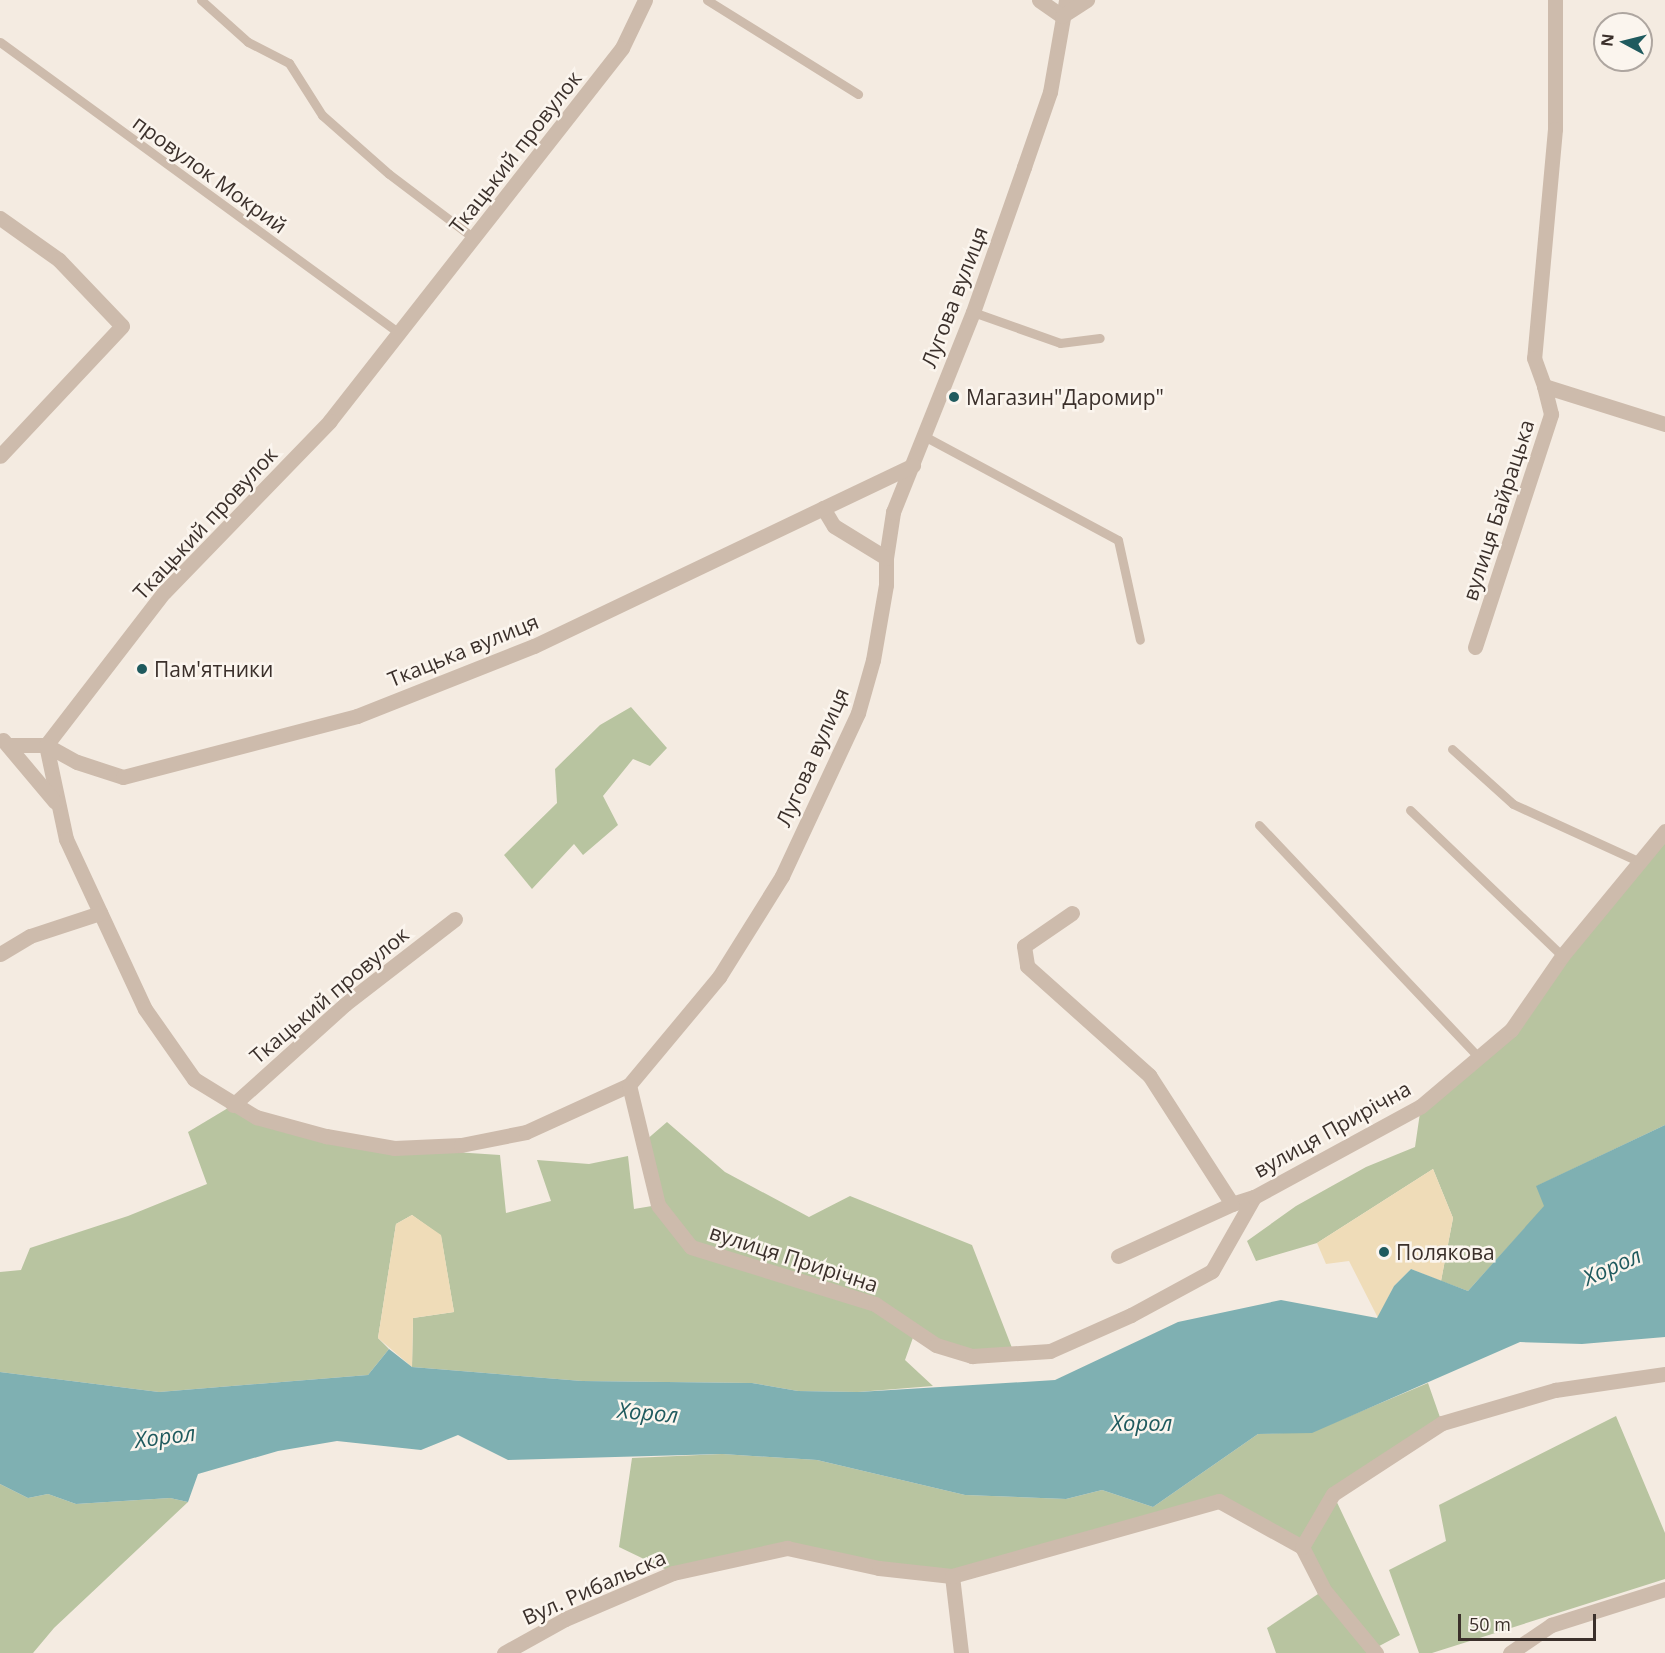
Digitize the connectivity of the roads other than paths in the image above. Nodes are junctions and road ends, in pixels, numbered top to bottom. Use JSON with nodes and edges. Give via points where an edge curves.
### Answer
{"nodes":[{"id":1,"x":201,"y":0,"type":"edge"},
{"id":2,"x":645,"y":0,"type":"edge"},
{"id":3,"x":707,"y":0,"type":"edge"},
{"id":4,"x":1039,"y":0,"type":"edge"},
{"id":5,"x":1066,"y":0,"type":"edge"},
{"id":6,"x":1087,"y":0,"type":"edge"},
{"id":7,"x":1555,"y":0,"type":"edge"},
{"id":8,"x":1062,"y":16,"type":"junction"},
{"id":9,"x":0,"y":42,"type":"edge"},
{"id":10,"x":858,"y":94,"type":"dead end"},
{"id":11,"x":0,"y":218,"type":"edge"},
{"id":12,"x":475,"y":239,"type":"junction"},
{"id":13,"x":973,"y":312,"type":"junction"},
{"id":14,"x":400,"y":334,"type":"junction"},
{"id":15,"x":1100,"y":338,"type":"dead end"},
{"id":16,"x":1544,"y":386,"type":"junction"},
{"id":17,"x":1665,"y":424,"type":"edge"},
{"id":18,"x":924,"y":436,"type":"junction"},
{"id":19,"x":0,"y":456,"type":"edge"},
{"id":20,"x":913,"y":465,"type":"junction"},
{"id":21,"x":823,"y":508,"type":"junction"},
{"id":22,"x":885,"y":558,"type":"junction"},
{"id":23,"x":1140,"y":640,"type":"dead end"},
{"id":24,"x":1475,"y":647,"type":"dead end"},
{"id":25,"x":4,"y":741,"type":"edge"},
{"id":26,"x":46,"y":745,"type":"junction"},
{"id":27,"x":1452,"y":749,"type":"dead end"},
{"id":28,"x":56,"y":805,"type":"junction"},
{"id":29,"x":1410,"y":810,"type":"dead end"},
{"id":30,"x":1259,"y":825,"type":"dead end"},
{"id":31,"x":1665,"y":831,"type":"edge"},
{"id":32,"x":1640,"y":862,"type":"junction"},
{"id":33,"x":100,"y":913,"type":"junction"},
{"id":34,"x":1072,"y":913,"type":"dead end"},
{"id":35,"x":455,"y":919,"type":"dead end"},
{"id":36,"x":0,"y":954,"type":"edge"},
{"id":37,"x":1562,"y":956,"type":"junction"},
{"id":38,"x":1479,"y":1058,"type":"junction"},
{"id":39,"x":629,"y":1085,"type":"junction"},
{"id":40,"x":232,"y":1105,"type":"junction"},
{"id":41,"x":1254,"y":1197,"type":"junction"},
{"id":42,"x":1232,"y":1204,"type":"junction"},
{"id":43,"x":1118,"y":1256,"type":"dead end"},
{"id":44,"x":1665,"y":1374,"type":"edge"},
{"id":45,"x":1302,"y":1546,"type":"junction"},
{"id":46,"x":952,"y":1576,"type":"junction"},
{"id":47,"x":1665,"y":1588,"type":"edge"},
{"id":48,"x":504,"y":1653,"type":"edge"},
{"id":49,"x":961,"y":1653,"type":"edge"},
{"id":50,"x":1376,"y":1653,"type":"edge"},
{"id":51,"x":1510,"y":1653,"type":"edge"}],
"edges":[{"from":1,"to":12,"type":"lane","via":[[248,42],[289,63],[322,114],[389,174]]},
{"from":2,"to":12,"type":"street","name":"Ткацький провулок","via":[[622,48]]},
{"from":3,"to":10,"type":"lane"},
{"from":4,"to":8,"type":"street"},
{"from":5,"to":8,"type":"street","name":"Лугова вулиця"},
{"from":6,"to":8,"type":"street"},
{"from":7,"to":16,"type":"street","name":"вулиця Байрацька","via":[[1555,129],[1534,358]]},
{"from":8,"to":13,"type":"street","name":"Лугова вулиця","via":[[1050,92]]},
{"from":9,"to":14,"type":"lane","name":"провулок Мокрий"},
{"from":11,"to":19,"type":"street","via":[[59,260],[122,326]]},
{"from":12,"to":14,"type":"street","name":"Ткацький провулок"},
{"from":13,"to":15,"type":"lane","via":[[1060,343]]},
{"from":13,"to":18,"type":"street","name":"Лугова вулиця"},
{"from":14,"to":26,"type":"street","name":"Ткацький провулок","via":[[330,421],[164,592]]},
{"from":16,"to":17,"type":"street"},
{"from":16,"to":24,"type":"street","name":"вулиця Байрацька","via":[[1551,414]]},
{"from":18,"to":20,"type":"street","name":"Лугова вулиця"},
{"from":18,"to":23,"type":"lane","via":[[1118,540]]},
{"from":20,"to":21,"type":"street","name":"Ткацька вулиця"},
{"from":20,"to":22,"type":"street","name":"Лугова вулиця","via":[[893,512]]},
{"from":21,"to":22,"type":"street","via":[[834,526]]},
{"from":21,"to":26,"type":"street","name":"Ткацька вулиця","via":[[534,646],[357,716],[123,777],[77,762]]},
{"from":22,"to":39,"type":"street","name":"Лугова вулиця","via":[[886,585],[877,639],[858,713],[782,876],[719,977]]},
{"from":25,"to":26,"type":"street","name":"Ткацька вулиця"},
{"from":25,"to":28,"type":"street","name":"Ткацька вулиця"},
{"from":26,"to":28,"type":"street"},
{"from":27,"to":32,"type":"lane","via":[[1514,804]]},
{"from":28,"to":33,"type":"street","via":[[66,839]]},
{"from":29,"to":37,"type":"lane"},
{"from":30,"to":38,"type":"lane"},
{"from":31,"to":32,"type":"street","name":"вулиця Прирічна"},
{"from":32,"to":37,"type":"street","name":"вулиця Прирічна"},
{"from":33,"to":36,"type":"street","via":[[30,936]]},
{"from":33,"to":40,"type":"street","via":[[145,1009],[194,1079]]},
{"from":34,"to":42,"type":"street","via":[[1024,946],[1027,966],[1149,1075]]},
{"from":35,"to":40,"type":"street","name":"Ткацький провулок","via":[[345,1004]]},
{"from":37,"to":38,"type":"street","name":"вулиця Прирічна","via":[[1511,1030]]},
{"from":38,"to":41,"type":"street","name":"вулиця Прирічна","via":[[1421,1106]]},
{"from":39,"to":40,"type":"street","name":"Лугова вулиця","via":[[526,1132],[461,1145],[394,1148],[326,1136],[256,1117]]},
{"from":39,"to":41,"type":"street","name":"вулиця Прирічна","via":[[658,1205],[691,1246],[875,1304],[936,1345],[972,1356],[1050,1351],[1131,1315],[1212,1271]]},
{"from":41,"to":42,"type":"street"},
{"from":42,"to":43,"type":"street"},
{"from":44,"to":45,"type":"street","via":[[1555,1390],[1442,1423],[1333,1494]]},
{"from":45,"to":46,"type":"street","via":[[1219,1501]]},
{"from":45,"to":50,"type":"street","via":[[1324,1590]]},
{"from":46,"to":48,"type":"street","name":"Вул. Рибальска","via":[[879,1568],[788,1548],[673,1573],[565,1619]]},
{"from":46,"to":49,"type":"street"},
{"from":47,"to":51,"type":"street","via":[[1551,1625]]}]}
